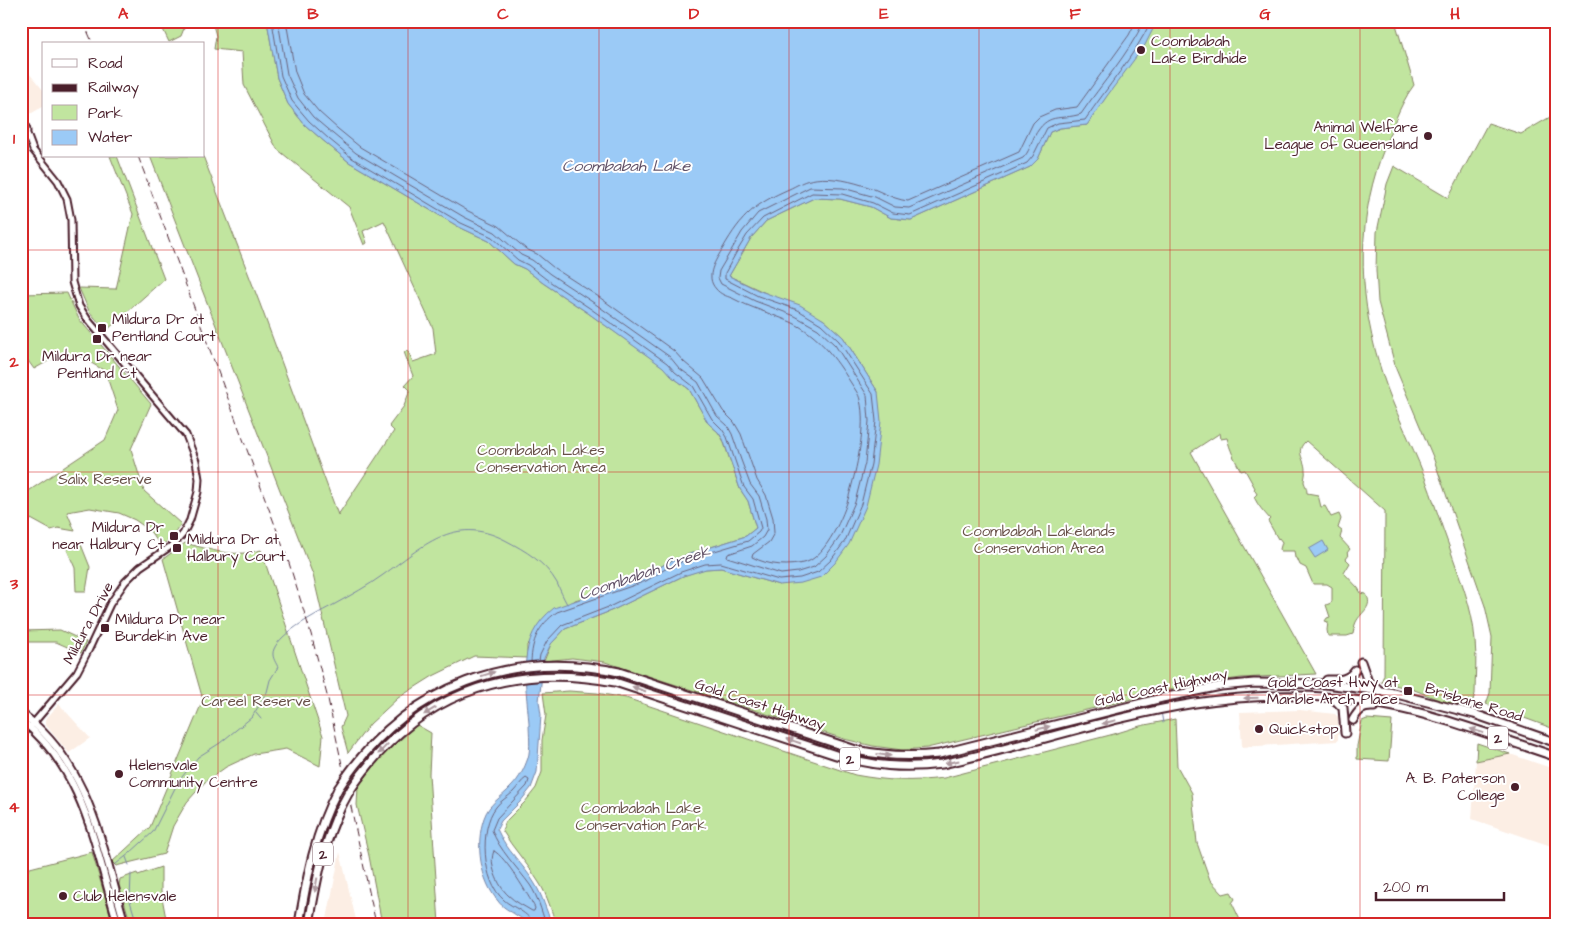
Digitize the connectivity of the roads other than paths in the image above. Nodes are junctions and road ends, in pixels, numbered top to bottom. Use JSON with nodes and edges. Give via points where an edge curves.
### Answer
{"nodes":[{"id":1,"x":21,"y":122,"type":"edge"},
{"id":2,"x":27,"y":134,"type":"junction"},
{"id":3,"x":21,"y":142,"type":"edge"},
{"id":4,"x":33,"y":150,"type":"junction"},
{"id":5,"x":1361,"y":662,"type":"dead end"},
{"id":6,"x":1355,"y":670,"type":"dead end"},
{"id":7,"x":1254,"y":683,"type":"junction"},
{"id":8,"x":1354,"y":686,"type":"joint"},
{"id":9,"x":1382,"y":690,"type":"junction"},
{"id":10,"x":1332,"y":698,"type":"junction"},
{"id":11,"x":1352,"y":701,"type":"joint"},
{"id":12,"x":21,"y":713,"type":"edge"},
{"id":13,"x":1438,"y":719,"type":"junction"},
{"id":14,"x":21,"y":720,"type":"edge"},
{"id":15,"x":1353,"y":720,"type":"dead end"},
{"id":16,"x":32,"y":725,"type":"junction"},
{"id":17,"x":1345,"y":733,"type":"dead end"},
{"id":18,"x":1557,"y":742,"type":"edge"},
{"id":19,"x":1557,"y":757,"type":"edge"},
{"id":20,"x":118,"y":924,"type":"edge"},
{"id":21,"x":125,"y":924,"type":"edge"},
{"id":22,"x":298,"y":924,"type":"edge"},
{"id":23,"x":309,"y":924,"type":"edge"}],
"edges":[{"from":1,"to":2,"type":"street","name":"Mildura Drive","via":[[27,128]]},
{"from":2,"to":3,"type":"street"},
{"from":2,"to":4,"type":"street","name":"Mildura Drive"},
{"from":3,"to":4,"type":"street","name":"Mildura Drive"},
{"from":4,"to":16,"type":"street","name":"Mildura Drive","via":[[58,181],[67,199],[71,220],[72,282],[79,306],[186,435],[199,480],[193,510],[183,534],[125,582],[110,604],[77,672]]},
{"from":5,"to":9,"type":"highway","via":[[1368,682]]},
{"from":6,"to":7,"type":"highway","via":[[1343,680]]},
{"from":7,"to":8,"type":"highway","name":"Gold Coast Highway","number":"2"},
{"from":22,"to":7,"type":"highway","name":"Gold Coast Highway","number":"2","one_way":true,"bridge":true,"via":[[314,844],[325,815],[346,777],[364,753],[417,706],[484,675],[551,664],[619,672],[856,750],[889,756],[949,752],[1153,700]]},
{"from":8,"to":9,"type":"highway","name":"Brisbane Road","number":"2"},
{"from":9,"to":18,"type":"highway","name":"Brisbane Road","number":"2","via":[[1474,714]]},
{"from":10,"to":11,"type":"highway","name":"Gold Coast Highway","number":"2"},
{"from":10,"to":17,"type":"highway","via":[[1344,708]]},
{"from":10,"to":23,"type":"highway","name":"Gold Coast Highway","number":"2","one_way":true,"bridge":true,"via":[[1230,699],[1166,709],[942,764],[895,767],[865,764],[615,682],[550,675],[489,684],[424,714],[400,732],[367,766],[342,805],[324,849]]},
{"from":11,"to":13,"type":"highway","name":"Brisbane Road","number":"2","via":[[1387,705]]},
{"from":12,"to":16,"type":"main road"},
{"from":13,"to":15,"type":"highway","via":[[1368,707],[1359,710]]},
{"from":19,"to":13,"type":"highway","name":"Brisbane Road","number":"2","one_way":true},
{"from":14,"to":16,"type":"main road"},
{"from":16,"to":20,"type":"main road","via":[[52,750],[83,804]]},
{"from":16,"to":21,"type":"main road","via":[[57,748],[81,786],[93,814]]}]}
